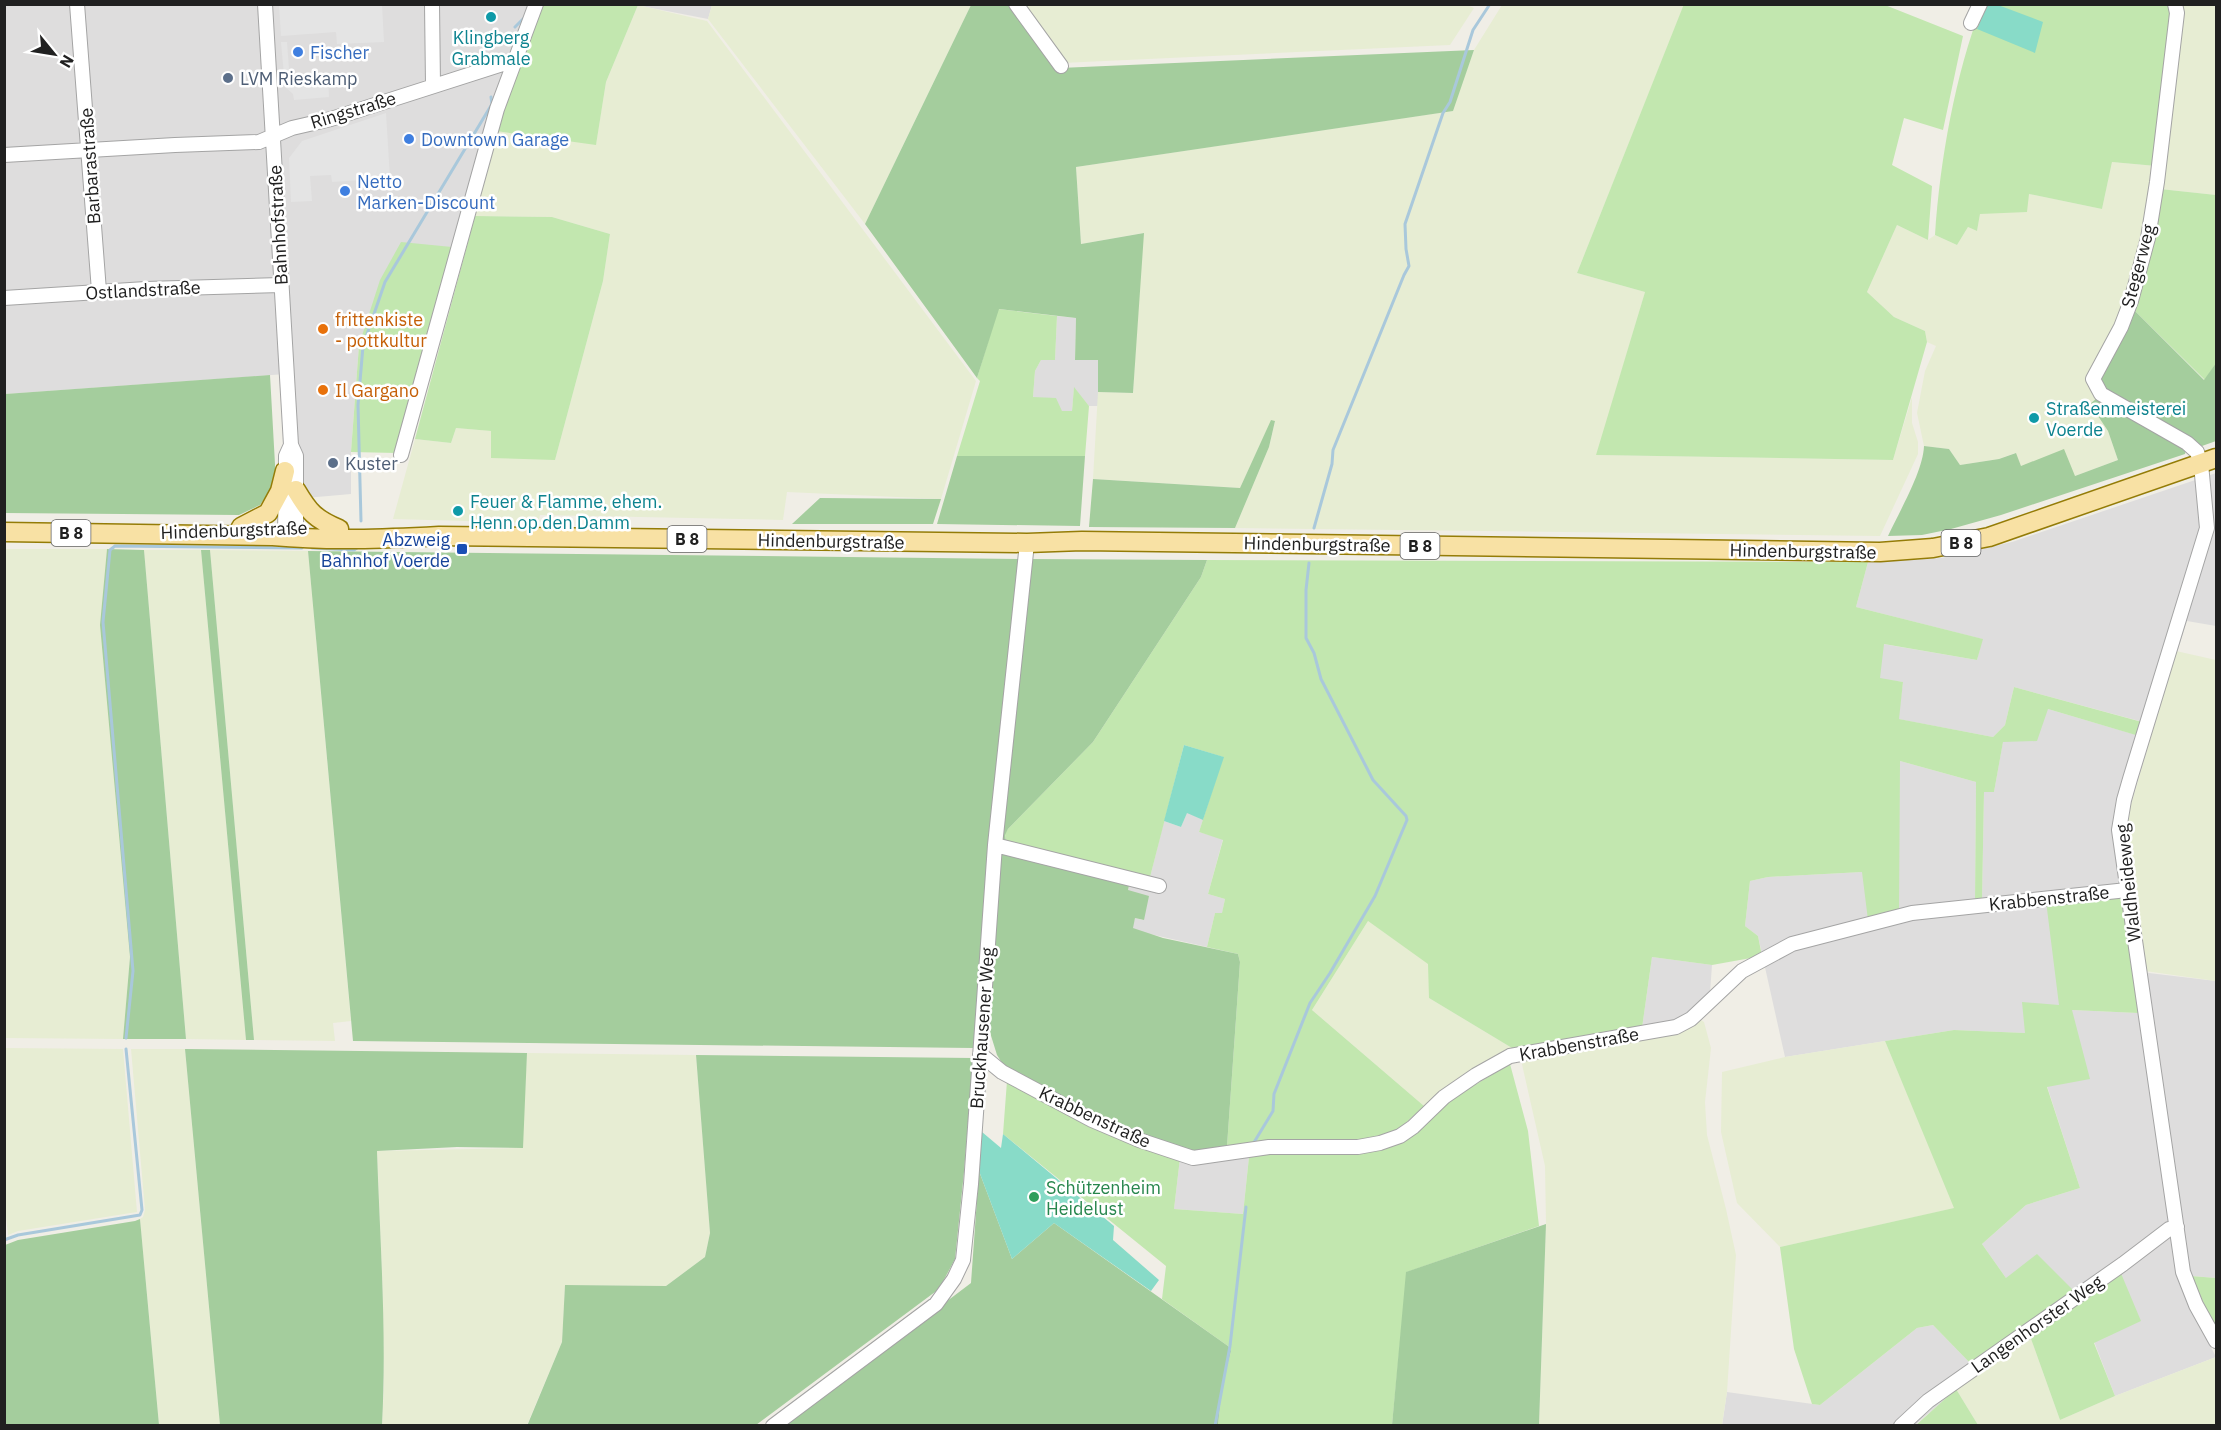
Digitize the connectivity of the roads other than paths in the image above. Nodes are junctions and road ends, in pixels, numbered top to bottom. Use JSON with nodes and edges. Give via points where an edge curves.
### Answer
{"nodes":[{"id":1,"x":77,"y":4,"type":"edge"},
{"id":2,"x":265,"y":4,"type":"edge"},
{"id":3,"x":432,"y":4,"type":"edge"},
{"id":4,"x":536,"y":4,"type":"edge"},
{"id":5,"x":1016,"y":4,"type":"edge"},
{"id":6,"x":1980,"y":4,"type":"edge"},
{"id":7,"x":2175,"y":4,"type":"edge"},
{"id":8,"x":1971,"y":23,"type":"dead end"},
{"id":9,"x":515,"y":60,"type":"junction"},
{"id":10,"x":1061,"y":66,"type":"dead end"},
{"id":11,"x":433,"y":85,"type":"junction"},
{"id":12,"x":272,"y":135,"type":"junction"},
{"id":13,"x":88,"y":150,"type":"junction"},
{"id":14,"x":4,"y":155,"type":"edge"},
{"id":15,"x":281,"y":285,"type":"junction"},
{"id":16,"x":99,"y":291,"type":"junction"},
{"id":17,"x":4,"y":298,"type":"edge"},
{"id":18,"x":291,"y":445,"type":"junction"},
{"id":19,"x":401,"y":455,"type":"dead end"},
{"id":20,"x":2209,"y":461,"type":"edge"},
{"id":21,"x":285,"y":471,"type":"junction"},
{"id":22,"x":296,"y":490,"type":"junction"},
{"id":23,"x":241,"y":527,"type":"junction"},
{"id":24,"x":339,"y":529,"type":"junction"},
{"id":25,"x":4,"y":532,"type":"edge"},
{"id":26,"x":137,"y":533,"type":"junction"},
{"id":27,"x":291,"y":533,"type":"junction"},
{"id":28,"x":439,"y":536,"type":"junction"},
{"id":29,"x":1027,"y":543,"type":"junction"},
{"id":30,"x":995,"y":845,"type":"junction"},
{"id":31,"x":1159,"y":886,"type":"dead end"},
{"id":32,"x":2127,"y":890,"type":"junction"},
{"id":33,"x":980,"y":1054,"type":"junction"},
{"id":34,"x":2176,"y":1227,"type":"junction"},
{"id":35,"x":2217,"y":1341,"type":"edge"},
{"id":36,"x":773,"y":1425,"type":"edge"},
{"id":37,"x":1901,"y":1425,"type":"edge"}],
"edges":[{"from":1,"to":13,"type":"street","name":"Barbarastraße"},
{"from":2,"to":12,"type":"street","name":"Bahnhofstraße"},
{"from":3,"to":11,"type":"street"},
{"from":4,"to":9,"type":"street"},
{"from":5,"to":10,"type":"street"},
{"from":6,"to":8,"type":"street"},
{"from":7,"to":20,"type":"street","name":"Stegerweg","via":[[2175,32],[2148,238],[2121,327],[2093,379],[2101,394],[2187,443]]},
{"from":9,"to":11,"type":"street","name":"Ringstraße"},
{"from":9,"to":19,"type":"street"},
{"from":11,"to":12,"type":"street","name":"Ringstraße"},
{"from":12,"to":13,"type":"street","name":"Ringstraße","via":[[259,142]]},
{"from":12,"to":15,"type":"street","name":"Bahnhofstraße"},
{"from":13,"to":14,"type":"street","name":"Ringstraße"},
{"from":13,"to":16,"type":"street","name":"Barbarastraße"},
{"from":15,"to":16,"type":"street","name":"Ostlandstraße"},
{"from":15,"to":18,"type":"street","name":"Bahnhofstraße"},
{"from":16,"to":17,"type":"street","name":"Ostlandstraße"},
{"from":18,"to":21,"type":"street","name":"Bahnhofstraße","via":[[285,456]]},
{"from":18,"to":22,"type":"street","name":"Bahnhofstraße","via":[[296,456]]},
{"from":20,"to":29,"type":"main road","name":"Hindenburgstraße","number":"B 8","via":[[1989,537],[1907,551]]},
{"from":20,"to":32,"type":"street","name":"Waldheideweg","via":[[2207,528],[2124,800],[2119,830]]},
{"from":21,"to":23,"type":"main road","via":[[268,513]]},
{"from":21,"to":27,"type":"street","name":"Bahnhofstraße"},
{"from":22,"to":24,"type":"main road","via":[[311,514]]},
{"from":22,"to":27,"type":"street","name":"Bahnhofstraße"},
{"from":23,"to":26,"type":"main road","name":"Hindenburgstraße","number":"B 8"},
{"from":23,"to":27,"type":"main road","name":"Hindenburgstraße","number":"B 8"},
{"from":24,"to":27,"type":"main road","name":"Hindenburgstraße","number":"B 8"},
{"from":24,"to":28,"type":"main road","name":"Hindenburgstraße","number":"B 8","via":[[385,528]]},
{"from":25,"to":26,"type":"main road","name":"Hindenburgstraße","number":"B 8"},
{"from":26,"to":27,"type":"main road","name":"Hindenburgstraße","number":"B 8"},
{"from":27,"to":28,"type":"main road","name":"Hindenburgstraße","number":"B 8","via":[[383,539]]},
{"from":28,"to":29,"type":"main road","name":"Hindenburgstraße","number":"B 8"},
{"from":29,"to":30,"type":"street","name":"Bruckhausener Weg"},
{"from":30,"to":31,"type":"street"},
{"from":30,"to":33,"type":"street","name":"Bruckhausener Weg"},
{"from":32,"to":33,"type":"street","name":"Krabbenstraße","via":[[1912,913],[1792,944],[1742,971],[1691,1019],[1676,1027],[1510,1056],[1444,1097],[1400,1136],[1358,1147],[1269,1148],[1193,1158],[1092,1120],[1002,1071]]},
{"from":32,"to":34,"type":"street","name":"Waldheideweg"},
{"from":33,"to":36,"type":"street","name":"Bruckhausener Weg","via":[[963,1260],[954,1279],[936,1304]]},
{"from":34,"to":35,"type":"street","name":"Waldheideweg","via":[[2183,1272]]},
{"from":34,"to":37,"type":"street","name":"Langenhorster Weg","via":[[1928,1401]]}]}
